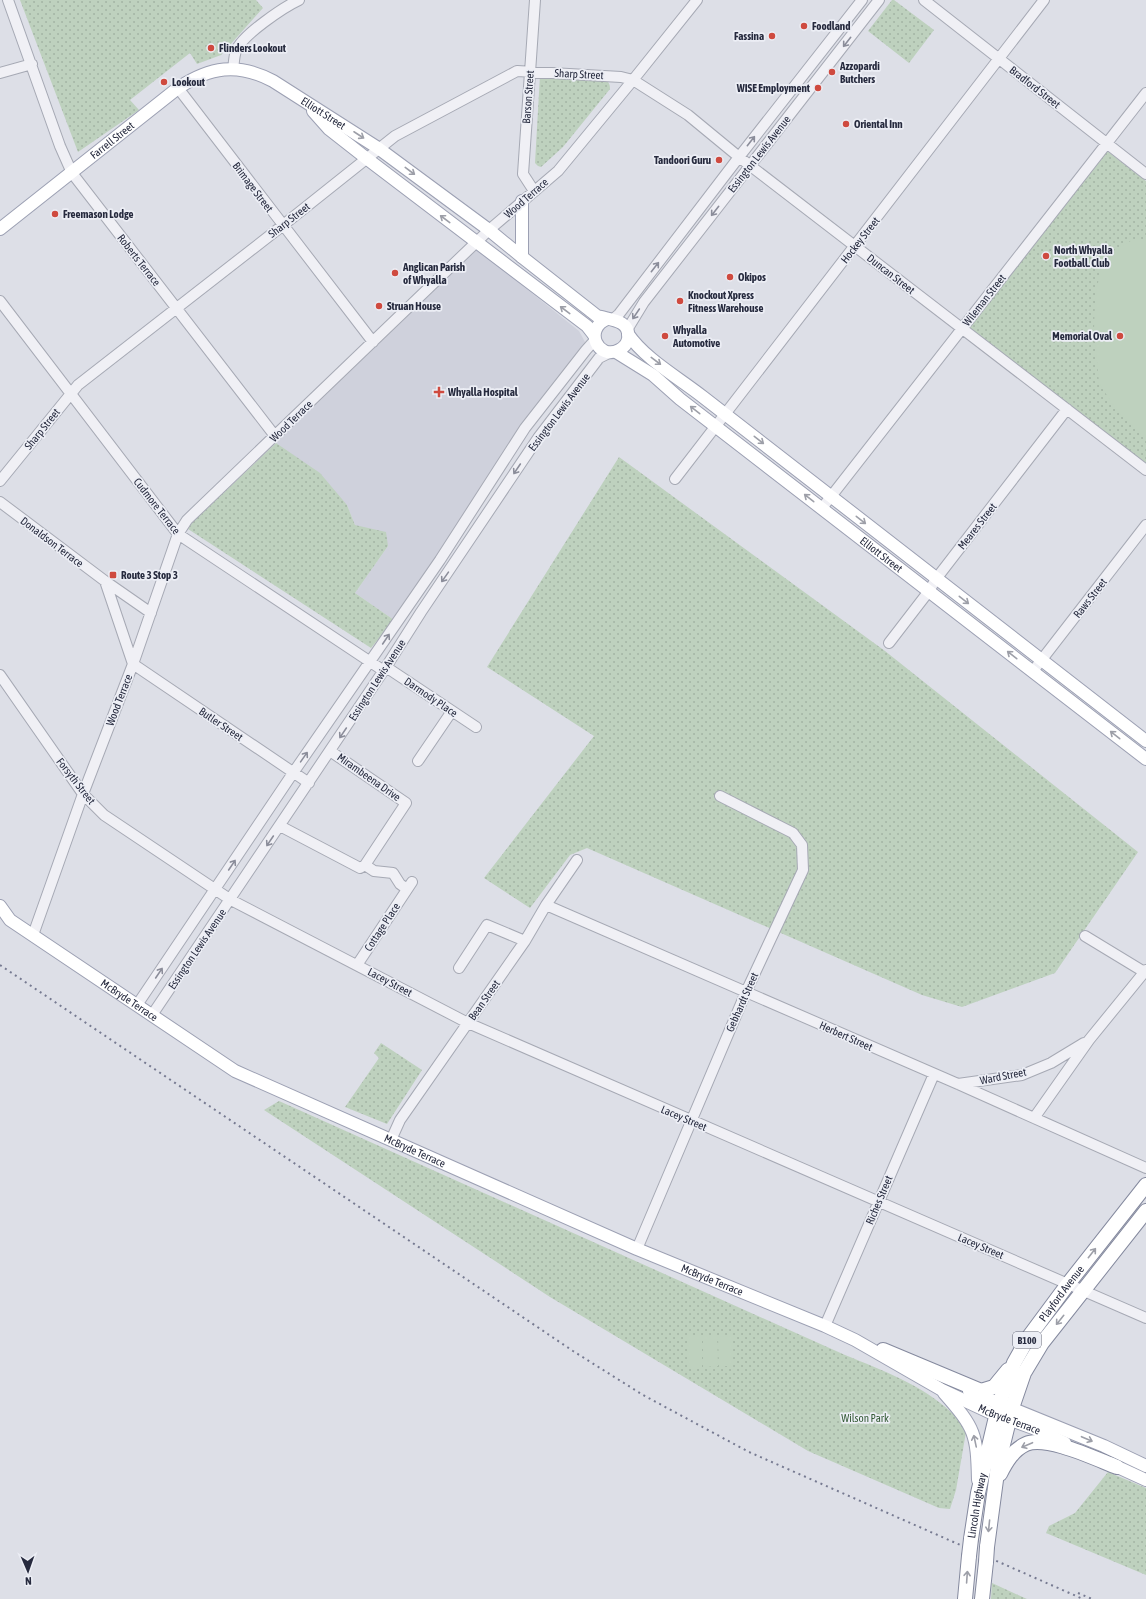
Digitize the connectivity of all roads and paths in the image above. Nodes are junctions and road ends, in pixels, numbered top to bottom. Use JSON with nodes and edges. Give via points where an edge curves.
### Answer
{"nodes":[{"id":1,"x":8,"y":0,"type":"edge"},
{"id":2,"x":299,"y":0,"type":"edge"},
{"id":3,"x":535,"y":0,"type":"edge"},
{"id":4,"x":697,"y":0,"type":"edge"},
{"id":5,"x":862,"y":0,"type":"edge"},
{"id":6,"x":879,"y":0,"type":"edge"},
{"id":7,"x":924,"y":0,"type":"edge"},
{"id":8,"x":1044,"y":0,"type":"edge"},
{"id":9,"x":999,"y":59,"type":"junction"},
{"id":10,"x":32,"y":64,"type":"junction"},
{"id":11,"x":233,"y":69,"type":"junction"},
{"id":12,"x":530,"y":72,"type":"junction"},
{"id":13,"x":0,"y":73,"type":"edge"},
{"id":14,"x":633,"y":80,"type":"junction"},
{"id":15,"x":178,"y":88,"type":"junction"},
{"id":16,"x":1146,"y":92,"type":"edge"},
{"id":17,"x":303,"y":100,"type":"junction"},
{"id":18,"x":1106,"y":143,"type":"junction"},
{"id":19,"x":378,"y":148,"type":"junction"},
{"id":20,"x":739,"y":157,"type":"junction"},
{"id":21,"x":366,"y":158,"type":"junction"},
{"id":22,"x":750,"y":165,"type":"junction"},
{"id":23,"x":72,"y":173,"type":"junction"},
{"id":24,"x":1146,"y":174,"type":"edge"},
{"id":25,"x":534,"y":191,"type":"junction"},
{"id":26,"x":522,"y":201,"type":"junction"},
{"id":27,"x":282,"y":226,"type":"junction"},
{"id":28,"x":0,"y":229,"type":"edge"},
{"id":29,"x":489,"y":230,"type":"junction"},
{"id":30,"x":476,"y":243,"type":"junction"},
{"id":31,"x":856,"y":246,"type":"junction"},
{"id":32,"x":522,"y":258,"type":"junction"},
{"id":33,"x":0,"y":301,"type":"edge"},
{"id":34,"x":176,"y":308,"type":"junction"},
{"id":35,"x":610,"y":319,"type":"junction"},
{"id":36,"x":962,"y":328,"type":"junction"},
{"id":37,"x":627,"y":332,"type":"junction"},
{"id":38,"x":595,"y":337,"type":"junction"},
{"id":39,"x":373,"y":342,"type":"junction"},
{"id":40,"x":613,"y":352,"type":"junction"},
{"id":41,"x":71,"y":393,"type":"junction"},
{"id":42,"x":1067,"y":409,"type":"junction"},
{"id":43,"x":725,"y":414,"type":"junction"},
{"id":44,"x":716,"y":427,"type":"junction"},
{"id":45,"x":276,"y":436,"type":"junction"},
{"id":46,"x":1146,"y":470,"type":"edge"},
{"id":47,"x":675,"y":479,"type":"dead end"},
{"id":48,"x":0,"y":481,"type":"edge"},
{"id":49,"x":831,"y":497,"type":"junction"},
{"id":50,"x":0,"y":502,"type":"edge"},
{"id":51,"x":822,"y":508,"type":"junction"},
{"id":52,"x":1146,"y":525,"type":"edge"},
{"id":53,"x":178,"y":534,"type":"junction"},
{"id":54,"x":936,"y":578,"type":"junction"},
{"id":55,"x":105,"y":581,"type":"junction"},
{"id":56,"x":929,"y":591,"type":"junction"},
{"id":57,"x":151,"y":613,"type":"junction"},
{"id":58,"x":889,"y":643,"type":"dead end"},
{"id":59,"x":1042,"y":660,"type":"junction"},
{"id":60,"x":370,"y":662,"type":"junction"},
{"id":61,"x":133,"y":664,"type":"junction"},
{"id":62,"x":385,"y":669,"type":"junction"},
{"id":63,"x":1033,"y":672,"type":"junction"},
{"id":64,"x":0,"y":675,"type":"edge"},
{"id":65,"x":452,"y":711,"type":"junction"},
{"id":66,"x":476,"y":727,"type":"dead end"},
{"id":67,"x":1146,"y":741,"type":"edge"},
{"id":68,"x":330,"y":751,"type":"junction"},
{"id":69,"x":1145,"y":755,"type":"edge"},
{"id":70,"x":418,"y":761,"type":"dead end"},
{"id":71,"x":293,"y":773,"type":"junction"},
{"id":72,"x":309,"y":783,"type":"junction"},
{"id":73,"x":83,"y":794,"type":"junction"},
{"id":74,"x":720,"y":796,"type":"dead end"},
{"id":75,"x":280,"y":826,"type":"junction"},
{"id":76,"x":577,"y":860,"type":"dead end"},
{"id":77,"x":365,"y":864,"type":"junction"},
{"id":78,"x":216,"y":890,"type":"junction"},
{"id":79,"x":231,"y":900,"type":"junction"},
{"id":80,"x":546,"y":905,"type":"junction"},
{"id":81,"x":0,"y":906,"type":"edge"},
{"id":82,"x":5,"y":917,"type":"edge"},
{"id":83,"x":32,"y":935,"type":"junction"},
{"id":84,"x":1085,"y":936,"type":"dead end"},
{"id":85,"x":526,"y":941,"type":"junction"},
{"id":86,"x":357,"y":965,"type":"junction"},
{"id":87,"x":459,"y":968,"type":"dead end"},
{"id":88,"x":1146,"y":971,"type":"edge"},
{"id":89,"x":746,"y":992,"type":"junction"},
{"id":90,"x":137,"y":1005,"type":"junction"},
{"id":91,"x":152,"y":1015,"type":"junction"},
{"id":92,"x":468,"y":1023,"type":"junction"},
{"id":93,"x":1089,"y":1040,"type":"junction"},
{"id":94,"x":934,"y":1074,"type":"junction"},
{"id":95,"x":958,"y":1084,"type":"junction"},
{"id":96,"x":1034,"y":1118,"type":"junction"},
{"id":97,"x":692,"y":1121,"type":"junction"},
{"id":98,"x":391,"y":1140,"type":"junction"},
{"id":99,"x":1146,"y":1168,"type":"edge"},
{"id":100,"x":1146,"y":1185,"type":"edge"},
{"id":101,"x":878,"y":1202,"type":"junction"},
{"id":102,"x":1146,"y":1211,"type":"edge"},
{"id":103,"x":637,"y":1249,"type":"junction"},
{"id":104,"x":1068,"y":1284,"type":"junction"},
{"id":105,"x":1084,"y":1291,"type":"junction"},
{"id":106,"x":1146,"y":1318,"type":"edge"},
{"id":107,"x":825,"y":1326,"type":"junction"},
{"id":108,"x":855,"y":1340,"type":"junction"},
{"id":109,"x":883,"y":1350,"type":"junction"},
{"id":110,"x":1037,"y":1350,"type":"junction"},
{"id":111,"x":1014,"y":1363,"type":"junction"},
{"id":112,"x":942,"y":1390,"type":"junction"},
{"id":113,"x":1004,"y":1411,"type":"junction"},
{"id":114,"x":1066,"y":1430,"type":"junction"},
{"id":115,"x":1104,"y":1446,"type":"junction"},
{"id":116,"x":1146,"y":1466,"type":"edge"},
{"id":117,"x":1117,"y":1467,"type":"junction"},
{"id":118,"x":1133,"y":1474,"type":"junction"},
{"id":119,"x":1146,"y":1480,"type":"edge"},
{"id":120,"x":978,"y":1494,"type":"junction"},
{"id":121,"x":993,"y":1501,"type":"junction"},
{"id":122,"x":965,"y":1599,"type":"edge"},
{"id":123,"x":982,"y":1599,"type":"edge"}],
"edges":[{"from":1,"to":10,"type":"street","name":"Roberts Terrace"},
{"from":2,"to":11,"type":"street","via":[[240,42],[235,51]]},
{"from":3,"to":12,"type":"street","name":"Barson Street"},
{"from":4,"to":14,"type":"street","name":"Wood Terrace"},
{"from":20,"to":5,"type":"street","name":"Essington Lewis Avenue","one_way":true},
{"from":6,"to":22,"type":"street","name":"Essington Lewis Avenue","one_way":true},
{"from":7,"to":9,"type":"street","name":"Bradford Street"},
{"from":8,"to":9,"type":"street","name":"Hockey Street"},
{"from":9,"to":18,"type":"street","name":"Bradford Street"},
{"from":9,"to":31,"type":"street","name":"Hockey Street"},
{"from":10,"to":13,"type":"street"},
{"from":10,"to":23,"type":"street","name":"Roberts Terrace"},
{"from":11,"to":15,"type":"main road","name":"Farrell Street","via":[[209,72]]},
{"from":11,"to":17,"type":"main road","name":"Farrell Street","via":[[259,74]]},
{"from":12,"to":14,"type":"street","name":"Sharp Street","via":[[621,77]]},
{"from":12,"to":19,"type":"street","name":"Sharp Street","via":[[517,71],[395,136]]},
{"from":12,"to":25,"type":"street","name":"Barson Street","via":[[523,174]]},
{"from":14,"to":20,"type":"street","name":"Duncan Street","via":[[688,115]]},
{"from":14,"to":25,"type":"street","name":"Wood Terrace","via":[[558,171]]},
{"from":15,"to":23,"type":"main road","name":"Farrell Street"},
{"from":15,"to":27,"type":"street","name":"Brimage Street"},
{"from":16,"to":18,"type":"street","name":"Wileman Street"},
{"from":17,"to":19,"type":"main road","name":"Elliott Street","one_way":true},
{"from":17,"to":21,"type":"main road","name":"Elliott Street","via":[[330,129]]},
{"from":18,"to":24,"type":"street","name":"Bradford Street"},
{"from":18,"to":36,"type":"street","name":"Wileman Street"},
{"from":19,"to":21,"type":"street","name":"Sharp Street"},
{"from":19,"to":29,"type":"main road","name":"Elliott Street","one_way":true},
{"from":20,"to":22,"type":"street","name":"Duncan Street"},
{"from":35,"to":20,"type":"street","name":"Essington Lewis Avenue","one_way":true,"via":[[619,314]]},
{"from":21,"to":27,"type":"street","name":"Sharp Street"},
{"from":30,"to":21,"type":"main road","name":"Elliott Street","one_way":true},
{"from":22,"to":31,"type":"street","name":"Duncan Street"},
{"from":22,"to":37,"type":"street","name":"Essington Lewis Avenue","one_way":true,"via":[[644,302]]},
{"from":23,"to":28,"type":"main road","name":"Farrell Street"},
{"from":23,"to":34,"type":"street","name":"Roberts Terrace"},
{"from":25,"to":26,"type":"street","name":"Wood Terrace"},
{"from":26,"to":29,"type":"street","name":"Wood Terrace"},
{"from":26,"to":32,"type":"main road"},
{"from":27,"to":34,"type":"street","name":"Sharp Street"},
{"from":27,"to":39,"type":"street","name":"Brimage Street"},
{"from":29,"to":30,"type":"street","name":"Wood Terrace"},
{"from":29,"to":32,"type":"main road","name":"Elliott Street"},
{"from":38,"to":30,"type":"main road","name":"Elliott Street","one_way":true,"via":[[587,326]]},
{"from":30,"to":39,"type":"street","name":"Wood Terrace"},
{"from":31,"to":36,"type":"street","name":"Duncan Street"},
{"from":31,"to":43,"type":"street","name":"Hockey Street"},
{"from":32,"to":35,"type":"main road","name":"Elliott Street","via":[[597,316]]},
{"from":33,"to":41,"type":"street","name":"Cudmore Terrace"},
{"from":34,"to":41,"type":"street","name":"Sharp Street"},
{"from":34,"to":45,"type":"street","name":"Roberts Terrace"},
{"from":35,"to":37,"type":"main road","via":[[622,323]]},
{"from":35,"to":38,"type":"main road","via":[[598,325]]},
{"from":36,"to":42,"type":"street","name":"Duncan Street"},
{"from":36,"to":49,"type":"street","name":"Wileman Street"},
{"from":37,"to":40,"type":"main road","via":[[625,345]]},
{"from":37,"to":43,"type":"main road","name":"Elliott Street","one_way":true,"via":[[646,354]]},
{"from":38,"to":40,"type":"main road","via":[[601,349]]},
{"from":60,"to":38,"type":"street","name":"Essington Lewis Avenue","one_way":true,"via":[[525,428]]},
{"from":39,"to":45,"type":"street","name":"Wood Terrace"},
{"from":44,"to":40,"type":"main road","name":"Elliott Street","one_way":true,"via":[[653,376]]},
{"from":40,"to":62,"type":"street","name":"Essington Lewis Avenue","one_way":true,"via":[[600,358],[538,438]]},
{"from":41,"to":48,"type":"street","name":"Sharp Street"},
{"from":41,"to":53,"type":"street","name":"Cudmore Terrace"},
{"from":42,"to":46,"type":"street","name":"Duncan Street"},
{"from":42,"to":54,"type":"street","name":"Meares Street"},
{"from":43,"to":44,"type":"street","name":"Hockey Street"},
{"from":43,"to":49,"type":"main road","name":"Elliott Street","one_way":true},
{"from":44,"to":47,"type":"street","name":"Hockey Street"},
{"from":51,"to":44,"type":"main road","name":"Elliott Street","one_way":true},
{"from":45,"to":53,"type":"street","name":"Wood Terrace","via":[[187,520]]},
{"from":49,"to":51,"type":"street","name":"Wileman Street"},
{"from":49,"to":54,"type":"main road","name":"Elliott Street","one_way":true},
{"from":50,"to":55,"type":"street","name":"Donaldson Terrace"},
{"from":51,"to":56,"type":"main road","name":"Elliott Street"},
{"from":52,"to":59,"type":"street","name":"Raws Street"},
{"from":53,"to":57,"type":"street","name":"Wood Terrace"},
{"from":53,"to":60,"type":"street","name":"Cudmore Terrace"},
{"from":54,"to":56,"type":"street","name":"Meares Street"},
{"from":54,"to":59,"type":"main road","name":"Elliott Street","one_way":true},
{"from":55,"to":57,"type":"street","name":"Donaldson Terrace"},
{"from":55,"to":61,"type":"street"},
{"from":56,"to":58,"type":"street","name":"Meares Street"},
{"from":63,"to":56,"type":"main road","name":"Elliott Street","one_way":true},
{"from":57,"to":61,"type":"street","name":"Wood Terrace"},
{"from":59,"to":63,"type":"street","name":"Raws Street"},
{"from":59,"to":67,"type":"main road","name":"Elliott Street"},
{"from":60,"to":62,"type":"street","name":"Cudmore Terrace"},
{"from":71,"to":60,"type":"street","name":"Essington Lewis Avenue","one_way":true},
{"from":61,"to":71,"type":"street","name":"Butler Street"},
{"from":61,"to":73,"type":"street","name":"Wood Terrace"},
{"from":62,"to":65,"type":"street","name":"Darmody Place"},
{"from":62,"to":68,"type":"street","name":"Essington Lewis Avenue","one_way":true},
{"from":69,"to":63,"type":"main road","name":"Elliott Street","one_way":true},
{"from":64,"to":73,"type":"street","name":"Forsyth Street"},
{"from":65,"to":66,"type":"street","name":"Darmody Place"},
{"from":65,"to":70,"type":"street"},
{"from":68,"to":72,"type":"street","name":"Essington Lewis Avenue"},
{"from":68,"to":77,"type":"street","name":"Mirambeena Drive","via":[[406,803]]},
{"from":71,"to":72,"type":"street","name":"Butler Street"},
{"from":78,"to":71,"type":"street","name":"Essington Lewis Avenue","one_way":true},
{"from":72,"to":75,"type":"street","name":"Essington Lewis Avenue"},
{"from":73,"to":78,"type":"street","name":"Forsyth Street","via":[[104,815]]},
{"from":73,"to":83,"type":"street","name":"Wood Terrace"},
{"from":74,"to":89,"type":"street","name":"Gebhardt Street","via":[[793,833],[802,845],[803,870]]},
{"from":75,"to":77,"type":"street","via":[[360,868]]},
{"from":75,"to":79,"type":"street","name":"Essington Lewis Avenue","one_way":true},
{"from":76,"to":80,"type":"street","name":"Bean Street"},
{"from":77,"to":86,"type":"street","name":"Cottage Place","via":[[374,871],[393,873],[400,884],[409,885]]},
{"from":78,"to":79,"type":"street","name":"Forsyth Street"},
{"from":90,"to":78,"type":"street","name":"Essington Lewis Avenue","one_way":true},
{"from":79,"to":86,"type":"street","name":"Lacey Street"},
{"from":79,"to":91,"type":"street","name":"Essington Lewis Avenue"},
{"from":80,"to":85,"type":"street","name":"Bean Street"},
{"from":80,"to":89,"type":"street","name":"Herbert Street"},
{"from":81,"to":82,"type":"main road"},
{"from":82,"to":83,"type":"main road","name":"McBryde Terrace"},
{"from":83,"to":90,"type":"main road","name":"McBryde Terrace"},
{"from":84,"to":88,"type":"street"},
{"from":85,"to":87,"type":"street","via":[[487,925]]},
{"from":85,"to":92,"type":"street","name":"Bean Street"},
{"from":86,"to":92,"type":"street","name":"Lacey Street"},
{"from":88,"to":93,"type":"street","name":"Ward Street"},
{"from":89,"to":94,"type":"street","name":"Herbert Street"},
{"from":89,"to":97,"type":"street","name":"Gebhardt Street"},
{"from":90,"to":91,"type":"main road","name":"McBryde Terrace"},
{"from":91,"to":98,"type":"main road","name":"McBryde Terrace","via":[[235,1071]]},
{"from":92,"to":97,"type":"street","name":"Lacey Street"},
{"from":92,"to":98,"type":"street","name":"Bean Street","via":[[400,1120]]},
{"from":93,"to":95,"type":"street","name":"Ward Street","via":[[1051,1064],[1022,1074]]},
{"from":93,"to":96,"type":"street","name":"Ward Street"},
{"from":94,"to":95,"type":"street","name":"Herbert Street"},
{"from":94,"to":101,"type":"street","name":"Riches Street"},
{"from":95,"to":96,"type":"street","name":"Herbert Street"},
{"from":96,"to":99,"type":"street","name":"Herbert Street"},
{"from":97,"to":101,"type":"street","name":"Lacey Street"},
{"from":97,"to":103,"type":"street","name":"Gebhardt Street"},
{"from":98,"to":103,"type":"main road","name":"McBryde Terrace"},
{"from":104,"to":100,"type":"highway","name":"Playford Avenue","number":"B100","one_way":true},
{"from":101,"to":104,"type":"street","name":"Lacey Street"},
{"from":101,"to":107,"type":"street","name":"Riches Street"},
{"from":102,"to":105,"type":"highway","name":"Playford Avenue","number":"B100"},
{"from":103,"to":107,"type":"main road","name":"McBryde Terrace"},
{"from":104,"to":105,"type":"street","name":"Lacey Street"},
{"from":104,"to":111,"type":"highway","name":"Playford Avenue","number":"B100","via":[[1028,1338]]},
{"from":105,"to":106,"type":"street","name":"Lacey Street"},
{"from":105,"to":110,"type":"highway","name":"Playford Avenue","number":"B100","one_way":true},
{"from":107,"to":108,"type":"main road","name":"McBryde Terrace"},
{"from":108,"to":109,"type":"main road","name":"McBryde Terrace"},
{"from":108,"to":112,"type":"main road","name":"McBryde Terrace"},
{"from":109,"to":111,"type":"highway","via":[[981,1391],[994,1387]]},
{"from":109,"to":113,"type":"main road","name":"McBryde Terrace"},
{"from":110,"to":113,"type":"highway","name":"Playford Avenue","number":"B100"},
{"from":110,"to":114,"type":"main road","via":[[1021,1390],[1021,1398],[1032,1411]]},
{"from":111,"to":113,"type":"highway","name":"Playford Avenue","number":"B100"},
{"from":112,"to":113,"type":"main road","name":"McBryde Terrace"},
{"from":120,"to":112,"type":"main road","one_way":true,"via":[[977,1450],[972,1430]]},
{"from":113,"to":114,"type":"main road","name":"McBryde Terrace"},
{"from":113,"to":117,"type":"main road","name":"McBryde Terrace","via":[[1033,1428]]},
{"from":113,"to":120,"type":"highway","name":"Lincoln Highway","number":"B100"},
{"from":113,"to":121,"type":"highway","name":"Lincoln Highway","number":"B100"},
{"from":114,"to":115,"type":"main road","name":"McBryde Terrace","one_way":true},
{"from":115,"to":116,"type":"main road","name":"McBryde Terrace"},
{"from":115,"to":118,"type":"main road","via":[[1116,1458],[1136,1467]]},
{"from":117,"to":118,"type":"main road","name":"McBryde Terrace"},
{"from":117,"to":121,"type":"highway","one_way":true,"via":[[1041,1441],[1027,1444],[1007,1461],[999,1476]]},
{"from":118,"to":119,"type":"main road","name":"McBryde Terrace"},
{"from":122,"to":120,"type":"highway","name":"Lincoln Highway","number":"B100","one_way":true,"bridge":true},
{"from":121,"to":123,"type":"highway","name":"Lincoln Highway","number":"B100","one_way":true,"bridge":true}]}
